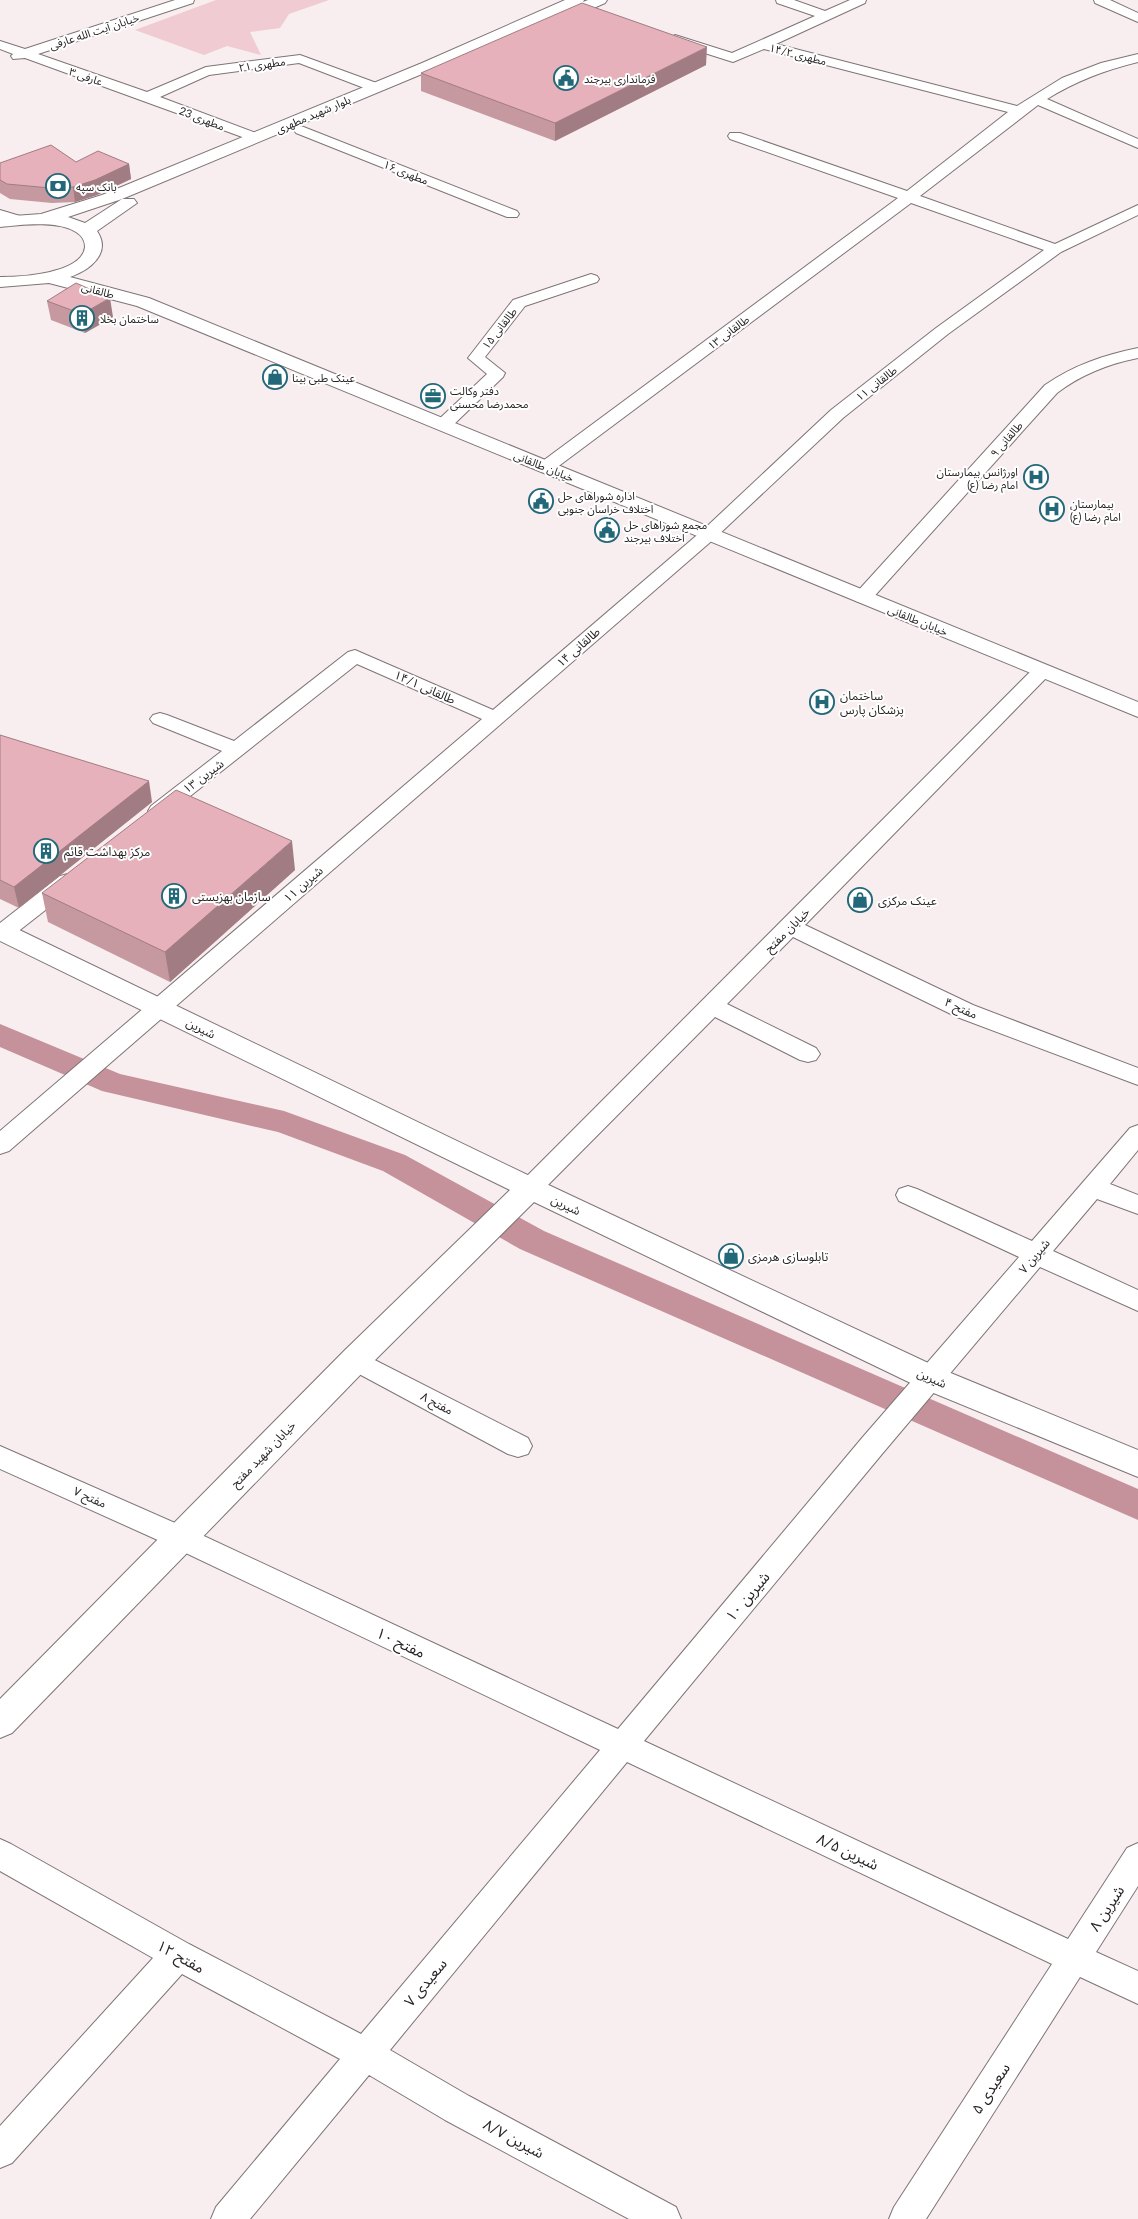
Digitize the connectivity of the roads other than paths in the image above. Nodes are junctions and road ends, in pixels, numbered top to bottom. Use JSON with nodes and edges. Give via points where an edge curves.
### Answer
{"nodes":[{"id":1,"x":782,"y":0,"type":"edge"},
{"id":2,"x":860,"y":0,"type":"edge"},
{"id":3,"x":1100,"y":0,"type":"edge"},
{"id":4,"x":182,"y":1,"type":"edge"},
{"id":5,"x":579,"y":4,"type":"edge"},
{"id":6,"x":599,"y":7,"type":"edge"},
{"id":7,"x":826,"y":16,"type":"junction"},
{"id":8,"x":1138,"y":18,"type":"edge"},
{"id":9,"x":662,"y":34,"type":"edge"},
{"id":10,"x":0,"y":45,"type":"edge"},
{"id":11,"x":763,"y":45,"type":"junction"},
{"id":12,"x":23,"y":55,"type":"junction"},
{"id":13,"x":1138,"y":58,"type":"edge"},
{"id":14,"x":8,"y":60,"type":"dead end"},
{"id":15,"x":376,"y":88,"type":"junction"},
{"id":16,"x":148,"y":97,"type":"junction"},
{"id":17,"x":1037,"y":100,"type":"junction"},
{"id":18,"x":1019,"y":111,"type":"junction"},
{"id":19,"x":301,"y":130,"type":"junction"},
{"id":20,"x":735,"y":136,"type":"dead end"},
{"id":21,"x":256,"y":138,"type":"junction"},
{"id":22,"x":1138,"y":144,"type":"edge"},
{"id":23,"x":909,"y":197,"type":"junction"},
{"id":24,"x":1138,"y":208,"type":"edge"},
{"id":25,"x":512,"y":214,"type":"dead end"},
{"id":26,"x":5,"y":219,"type":"edge"},
{"id":27,"x":44,"y":219,"type":"junction"},
{"id":28,"x":85,"y":231,"type":"junction"},
{"id":29,"x":1056,"y":249,"type":"junction"},
{"id":30,"x":85,"y":262,"type":"junction"},
{"id":31,"x":53,"y":278,"type":"junction"},
{"id":32,"x":591,"y":279,"type":"dead end"},
{"id":33,"x":5,"y":284,"type":"edge"},
{"id":34,"x":143,"y":302,"type":"junction"},
{"id":35,"x":1134,"y":354,"type":"edge"},
{"id":36,"x":443,"y":425,"type":"junction"},
{"id":37,"x":546,"y":467,"type":"junction"},
{"id":38,"x":710,"y":534,"type":"junction"},
{"id":39,"x":863,"y":597,"type":"junction"},
{"id":40,"x":355,"y":656,"type":"joint"},
{"id":41,"x":1042,"y":671,"type":"junction"},
{"id":42,"x":1138,"y":710,"type":"edge"},
{"id":43,"x":495,"y":718,"type":"junction"},
{"id":44,"x":160,"y":719,"type":"dead end"},
{"id":45,"x":238,"y":750,"type":"junction"},
{"id":46,"x":446,"y":760,"type":"joint"},
{"id":47,"x":141,"y":825,"type":"edge"},
{"id":48,"x":87,"y":866,"type":"edge"},
{"id":49,"x":790,"y":927,"type":"junction"},
{"id":50,"x":1,"y":931,"type":"edge"},
{"id":51,"x":712,"y":1006,"type":"junction"},
{"id":52,"x":159,"y":1008,"type":"junction"},
{"id":53,"x":808,"y":1054,"type":"dead end"},
{"id":54,"x":1138,"y":1078,"type":"edge"},
{"id":55,"x":1138,"y":1134,"type":"edge"},
{"id":56,"x":0,"y":1145,"type":"edge"},
{"id":57,"x":1093,"y":1187,"type":"junction"},
{"id":58,"x":530,"y":1188,"type":"junction"},
{"id":59,"x":908,"y":1195,"type":"dead end"},
{"id":60,"x":1138,"y":1205,"type":"edge"},
{"id":61,"x":1036,"y":1254,"type":"junction"},
{"id":62,"x":1138,"y":1301,"type":"edge"},
{"id":63,"x":355,"y":1360,"type":"junction"},
{"id":64,"x":930,"y":1378,"type":"junction"},
{"id":65,"x":518,"y":1446,"type":"dead end"},
{"id":66,"x":872,"y":1446,"type":"joint"},
{"id":67,"x":0,"y":1457,"type":"edge"},
{"id":68,"x":1138,"y":1464,"type":"edge"},
{"id":69,"x":181,"y":1538,"type":"junction"},
{"id":70,"x":0,"y":1722,"type":"edge"},
{"id":71,"x":622,"y":1746,"type":"junction"},
{"id":72,"x":0,"y":1854,"type":"edge"},
{"id":73,"x":1138,"y":1858,"type":"edge"},
{"id":74,"x":178,"y":1955,"type":"junction"},
{"id":75,"x":1074,"y":1957,"type":"junction"},
{"id":76,"x":1138,"y":1988,"type":"edge"},
{"id":77,"x":365,"y":2054,"type":"junction"},
{"id":78,"x":0,"y":2151,"type":"edge"},
{"id":79,"x":228,"y":2219,"type":"edge"},
{"id":80,"x":664,"y":2219,"type":"edge"},
{"id":81,"x":906,"y":2219,"type":"edge"}],
"edges":[{"from":1,"to":7,"type":"street"},
{"from":2,"to":7,"type":"street"},
{"from":3,"to":8,"type":"street"},
{"from":4,"to":12,"type":"street","name":"خیابان آیت الله عارفی"},
{"from":5,"to":6,"type":"main road","name":"بلوار شهید مطهری"},
{"from":5,"to":15,"type":"main road","name":"بلوار شهید مطهری"},
{"from":5,"to":19,"type":"main road","name":"بلوار شهید مطهری"},
{"from":7,"to":11,"type":"street"},
{"from":9,"to":11,"type":"street","name":"مطهری ۱۴/۲","via":[[734,58]]},
{"from":10,"to":12,"type":"street","name":"عارفی ۳"},
{"from":11,"to":18,"type":"street","name":"مطهری ۱۴/۲"},
{"from":12,"to":14,"type":"street","name":"خیابان آیت الله عارفی"},
{"from":12,"to":16,"type":"street","name":"عارفی ۳"},
{"from":13,"to":17,"type":"street","name":"طالقانی ۱۳","via":[[1067,80]]},
{"from":15,"to":16,"type":"street","name":"مطهری ۲۱","via":[[300,59],[206,71]]},
{"from":15,"to":21,"type":"main road","name":"بلوار شهید مطهری"},
{"from":16,"to":21,"type":"street","name":"مطهری 23"},
{"from":17,"to":18,"type":"street","name":"طالقانی ۱۳"},
{"from":17,"to":22,"type":"street"},
{"from":18,"to":23,"type":"street","name":"طالقانی ۱۳"},
{"from":19,"to":25,"type":"street","name":"مطهری ۱۶"},
{"from":19,"to":28,"type":"main road","name":"بلوار شهید مطهری","via":[[122,206]]},
{"from":20,"to":23,"type":"street"},
{"from":21,"to":27,"type":"main road","name":"بلوار شهید مطهری","via":[[108,199]]},
{"from":23,"to":29,"type":"street"},
{"from":23,"to":37,"type":"street","name":"طالقانی ۱۳"},
{"from":24,"to":29,"type":"street","name":"طالقانی ۱۱"},
{"from":26,"to":27,"type":"main road"},
{"from":27,"to":28,"type":"main road","via":[[74,225]]},
{"from":28,"to":30,"type":"main road","via":[[94,246]]},
{"from":29,"to":38,"type":"street","name":"طالقانی ۱۱","via":[[942,331],[842,410]]},
{"from":30,"to":31,"type":"main road"},
{"from":30,"to":34,"type":"main road"},
{"from":31,"to":33,"type":"main road"},
{"from":31,"to":34,"type":"main road","name":"طالقانی"},
{"from":32,"to":36,"type":"street","name":"طالقانی ۱۵","via":[[519,303],[476,358],[497,373]]},
{"from":34,"to":36,"type":"main road","name":"خیابان طالقانی"},
{"from":35,"to":39,"type":"street","name":"طالقانی ۹","via":[[1070,374],[1051,389]]},
{"from":36,"to":37,"type":"main road","name":"خیابان طالقانی"},
{"from":37,"to":38,"type":"main road","name":"خیابان طالقانی"},
{"from":38,"to":39,"type":"main road","name":"خیابان طالقانی"},
{"from":38,"to":43,"type":"street","name":"طالقانی ۱۴"},
{"from":39,"to":41,"type":"main road","name":"خیابان طالقانی"},
{"from":40,"to":43,"type":"street","name":"طالقانی ۱۴/۱"},
{"from":40,"to":45,"type":"street","name":"شیرین ۱۳"},
{"from":41,"to":42,"type":"main road","name":"خیابان طالقانی"},
{"from":41,"to":49,"type":"street","name":"خیابان مفتح"},
{"from":43,"to":46,"type":"street","name":"طالقانی ۱۴"},
{"from":44,"to":45,"type":"street"},
{"from":45,"to":47,"type":"street","name":"شیرین ۱۳"},
{"from":46,"to":52,"type":"street","name":"شیرین ۱۱"},
{"from":48,"to":50,"type":"street"},
{"from":49,"to":51,"type":"street","name":"خیابان مفتح"},
{"from":49,"to":54,"type":"street","name":"مفتح ۴","via":[[965,1011]]},
{"from":50,"to":52,"type":"main road","name":"شیرین"},
{"from":51,"to":53,"type":"street"},
{"from":51,"to":58,"type":"street","name":"خیابان مفتح"},
{"from":52,"to":56,"type":"street","name":"شیرین ۱۱"},
{"from":52,"to":58,"type":"main road","name":"شیرین"},
{"from":55,"to":57,"type":"street","name":"شیرین ۷"},
{"from":57,"to":60,"type":"street"},
{"from":57,"to":61,"type":"street","name":"شیرین ۷"},
{"from":58,"to":63,"type":"main road","name":"خیابان شهید مفتح"},
{"from":58,"to":64,"type":"main road","name":"شیرین"},
{"from":59,"to":61,"type":"street"},
{"from":61,"to":62,"type":"street"},
{"from":61,"to":64,"type":"street","name":"شیرین ۷"},
{"from":63,"to":65,"type":"street","name":"مفتح ۸"},
{"from":63,"to":69,"type":"main road","name":"خیابان شهید مفتح"},
{"from":64,"to":66,"type":"street","name":"شیرین ۷"},
{"from":64,"to":68,"type":"main road","name":"شیرین"},
{"from":66,"to":71,"type":"street","name":"شیرین ۱۰"},
{"from":67,"to":69,"type":"street","name":"مفتح ۷"},
{"from":69,"to":70,"type":"main road","name":"خیابان شهید مفتح"},
{"from":69,"to":71,"type":"street","name":"مفتح ۱۰"},
{"from":71,"to":75,"type":"street","name":"شیرین ۸/۵"},
{"from":71,"to":77,"type":"street","name":"سعیدی ۷"},
{"from":72,"to":74,"type":"street","name":"مفتح ۱۲"},
{"from":73,"to":75,"type":"street","name":"شیرین ۸"},
{"from":74,"to":77,"type":"street","name":"مفتح ۱۲"},
{"from":74,"to":78,"type":"street"},
{"from":75,"to":76,"type":"street","name":"شیرین ۸/۵"},
{"from":75,"to":81,"type":"street","name":"سعیدی ۵"},
{"from":77,"to":79,"type":"street","name":"سعیدی ۷"},
{"from":77,"to":80,"type":"street","name":"شیرین ۸/۷","via":[[457,2108]]}]}
